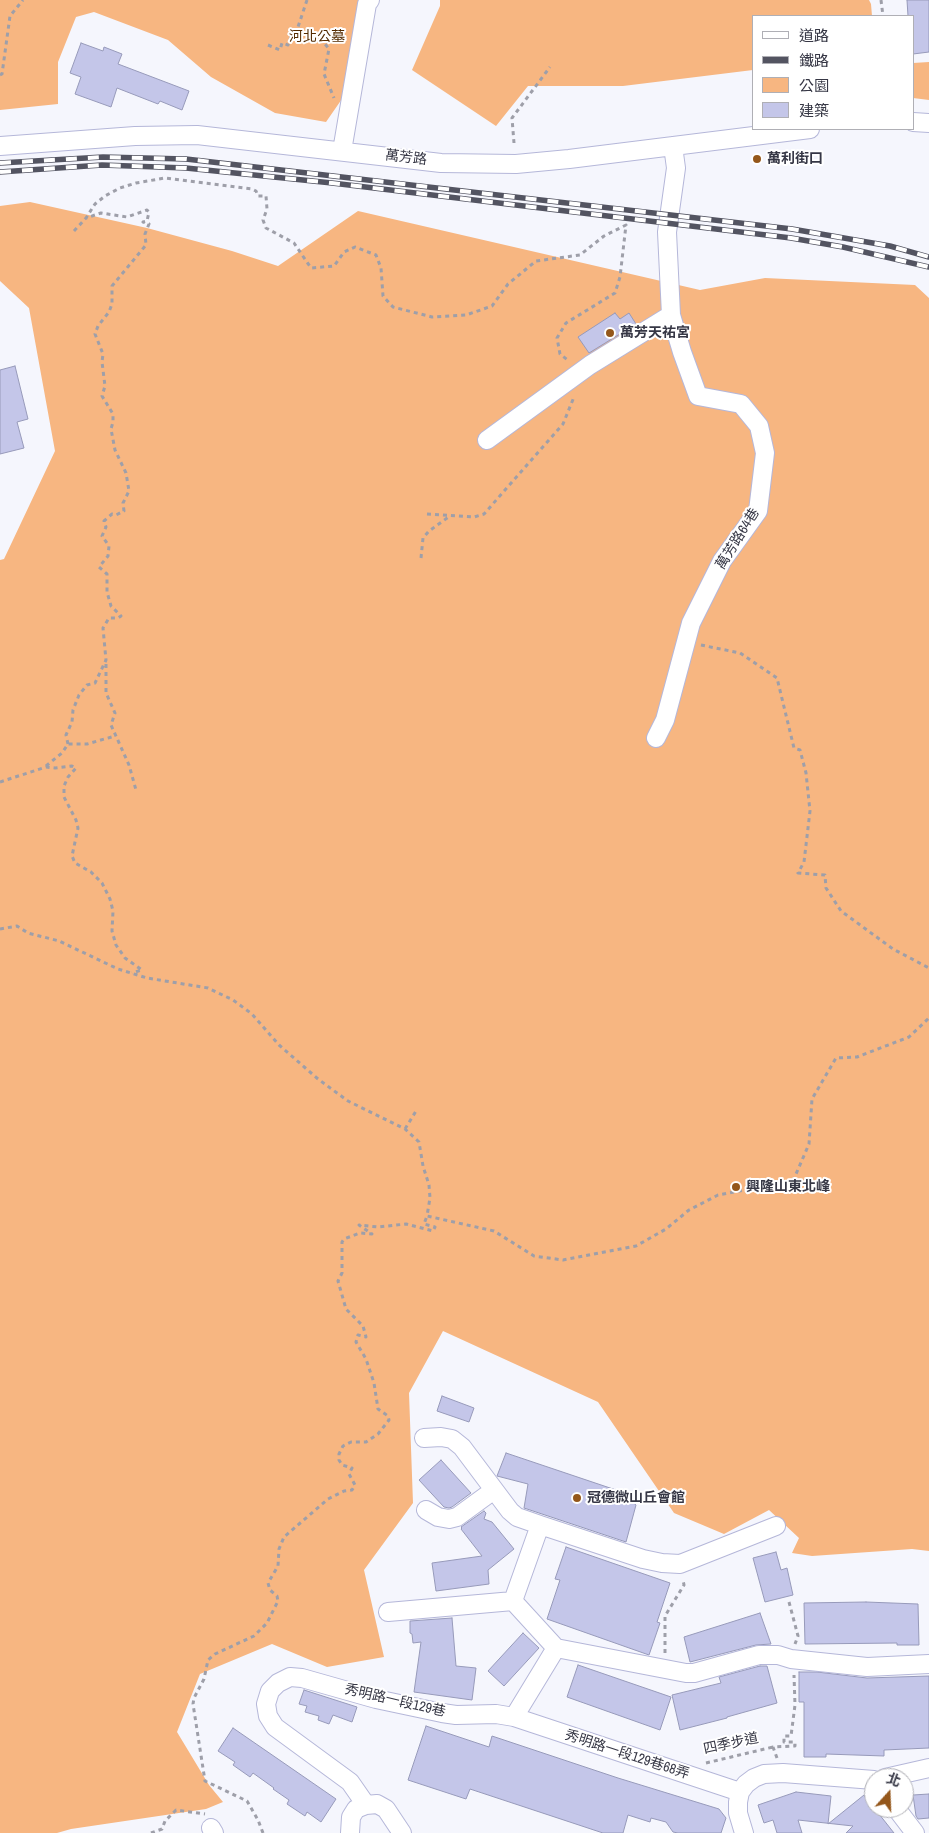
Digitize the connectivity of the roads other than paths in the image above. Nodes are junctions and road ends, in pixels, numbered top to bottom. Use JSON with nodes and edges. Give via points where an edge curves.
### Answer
{"nodes":[{"id":1,"x":370,"y":0,"type":"edge"},
{"id":2,"x":914,"y":122,"type":"edge"},
{"id":3,"x":929,"y":123,"type":"edge"},
{"id":4,"x":802,"y":130,"type":"edge"},
{"id":5,"x":0,"y":146,"type":"edge"},
{"id":6,"x":673,"y":146,"type":"junction"},
{"id":7,"x":342,"y":151,"type":"junction"},
{"id":8,"x":671,"y":315,"type":"junction"},
{"id":9,"x":486,"y":440,"type":"dead end"},
{"id":10,"x":656,"y":738,"type":"dead end"},
{"id":11,"x":424,"y":1438,"type":"dead end"},
{"id":12,"x":494,"y":1490,"type":"junction"},
{"id":13,"x":426,"y":1510,"type":"dead end"},
{"id":14,"x":540,"y":1525,"type":"junction"},
{"id":15,"x":776,"y":1526,"type":"dead end"},
{"id":16,"x":513,"y":1601,"type":"junction"},
{"id":17,"x":388,"y":1612,"type":"dead end"},
{"id":18,"x":556,"y":1648,"type":"junction"},
{"id":19,"x":929,"y":1664,"type":"edge"},
{"id":20,"x":514,"y":1717,"type":"junction"},
{"id":21,"x":929,"y":1768,"type":"edge"},
{"id":22,"x":914,"y":1771,"type":"edge"},
{"id":23,"x":864,"y":1779,"type":"edge"},
{"id":24,"x":740,"y":1792,"type":"junction"},
{"id":25,"x":366,"y":1804,"type":"junction"},
{"id":26,"x":904,"y":1818,"type":"edge"},
{"id":27,"x":350,"y":1833,"type":"edge"},
{"id":28,"x":402,"y":1833,"type":"edge"},
{"id":29,"x":744,"y":1833,"type":"edge"},
{"id":30,"x":915,"y":1833,"type":"edge"}],
"edges":[{"from":1,"to":7,"type":"street"},
{"from":2,"to":3,"type":"street"},
{"from":4,"to":6,"type":"street","name":"萬芳路"},
{"from":5,"to":7,"type":"street","name":"萬芳路","via":[[197,135]]},
{"from":6,"to":7,"type":"street","name":"萬芳路","via":[[516,164],[442,162]]},
{"from":6,"to":8,"type":"street","name":"萬芳路64巷","via":[[676,168],[666,232]]},
{"from":8,"to":9,"type":"street","via":[[590,365]]},
{"from":8,"to":10,"type":"street","name":"萬芳路64巷","via":[[698,396],[741,404],[758,426],[764,453],[758,510],[722,561],[691,622],[665,720]]},
{"from":11,"to":12,"type":"street","via":[[452,1439],[462,1447]]},
{"from":12,"to":13,"type":"street","via":[[457,1517],[438,1518]]},
{"from":12,"to":14,"type":"street","via":[[517,1517]]},
{"from":14,"to":15,"type":"street","via":[[643,1559],[680,1564]]},
{"from":14,"to":16,"type":"street"},
{"from":16,"to":17,"type":"street"},
{"from":16,"to":18,"type":"street"},
{"from":18,"to":19,"type":"street","via":[[694,1673],[758,1655],[867,1667]]},
{"from":18,"to":20,"type":"street"},
{"from":20,"to":24,"type":"street","name":"秀明路一段129巷68弄"},
{"from":20,"to":25,"type":"street","name":"秀明路一段129巷","via":[[442,1713],[302,1678],[290,1677],[278,1683],[270,1691],[266,1704],[268,1716],[275,1727],[350,1782]]},
{"from":21,"to":22,"type":"street"},
{"from":23,"to":24,"type":"street","via":[[764,1774],[754,1778]]},
{"from":24,"to":29,"type":"street","via":[[738,1813]]},
{"from":25,"to":27,"type":"street","via":[[356,1809],[351,1817]]},
{"from":25,"to":28,"type":"street","via":[[377,1804],[386,1809]]},
{"from":26,"to":30,"type":"street"}]}
